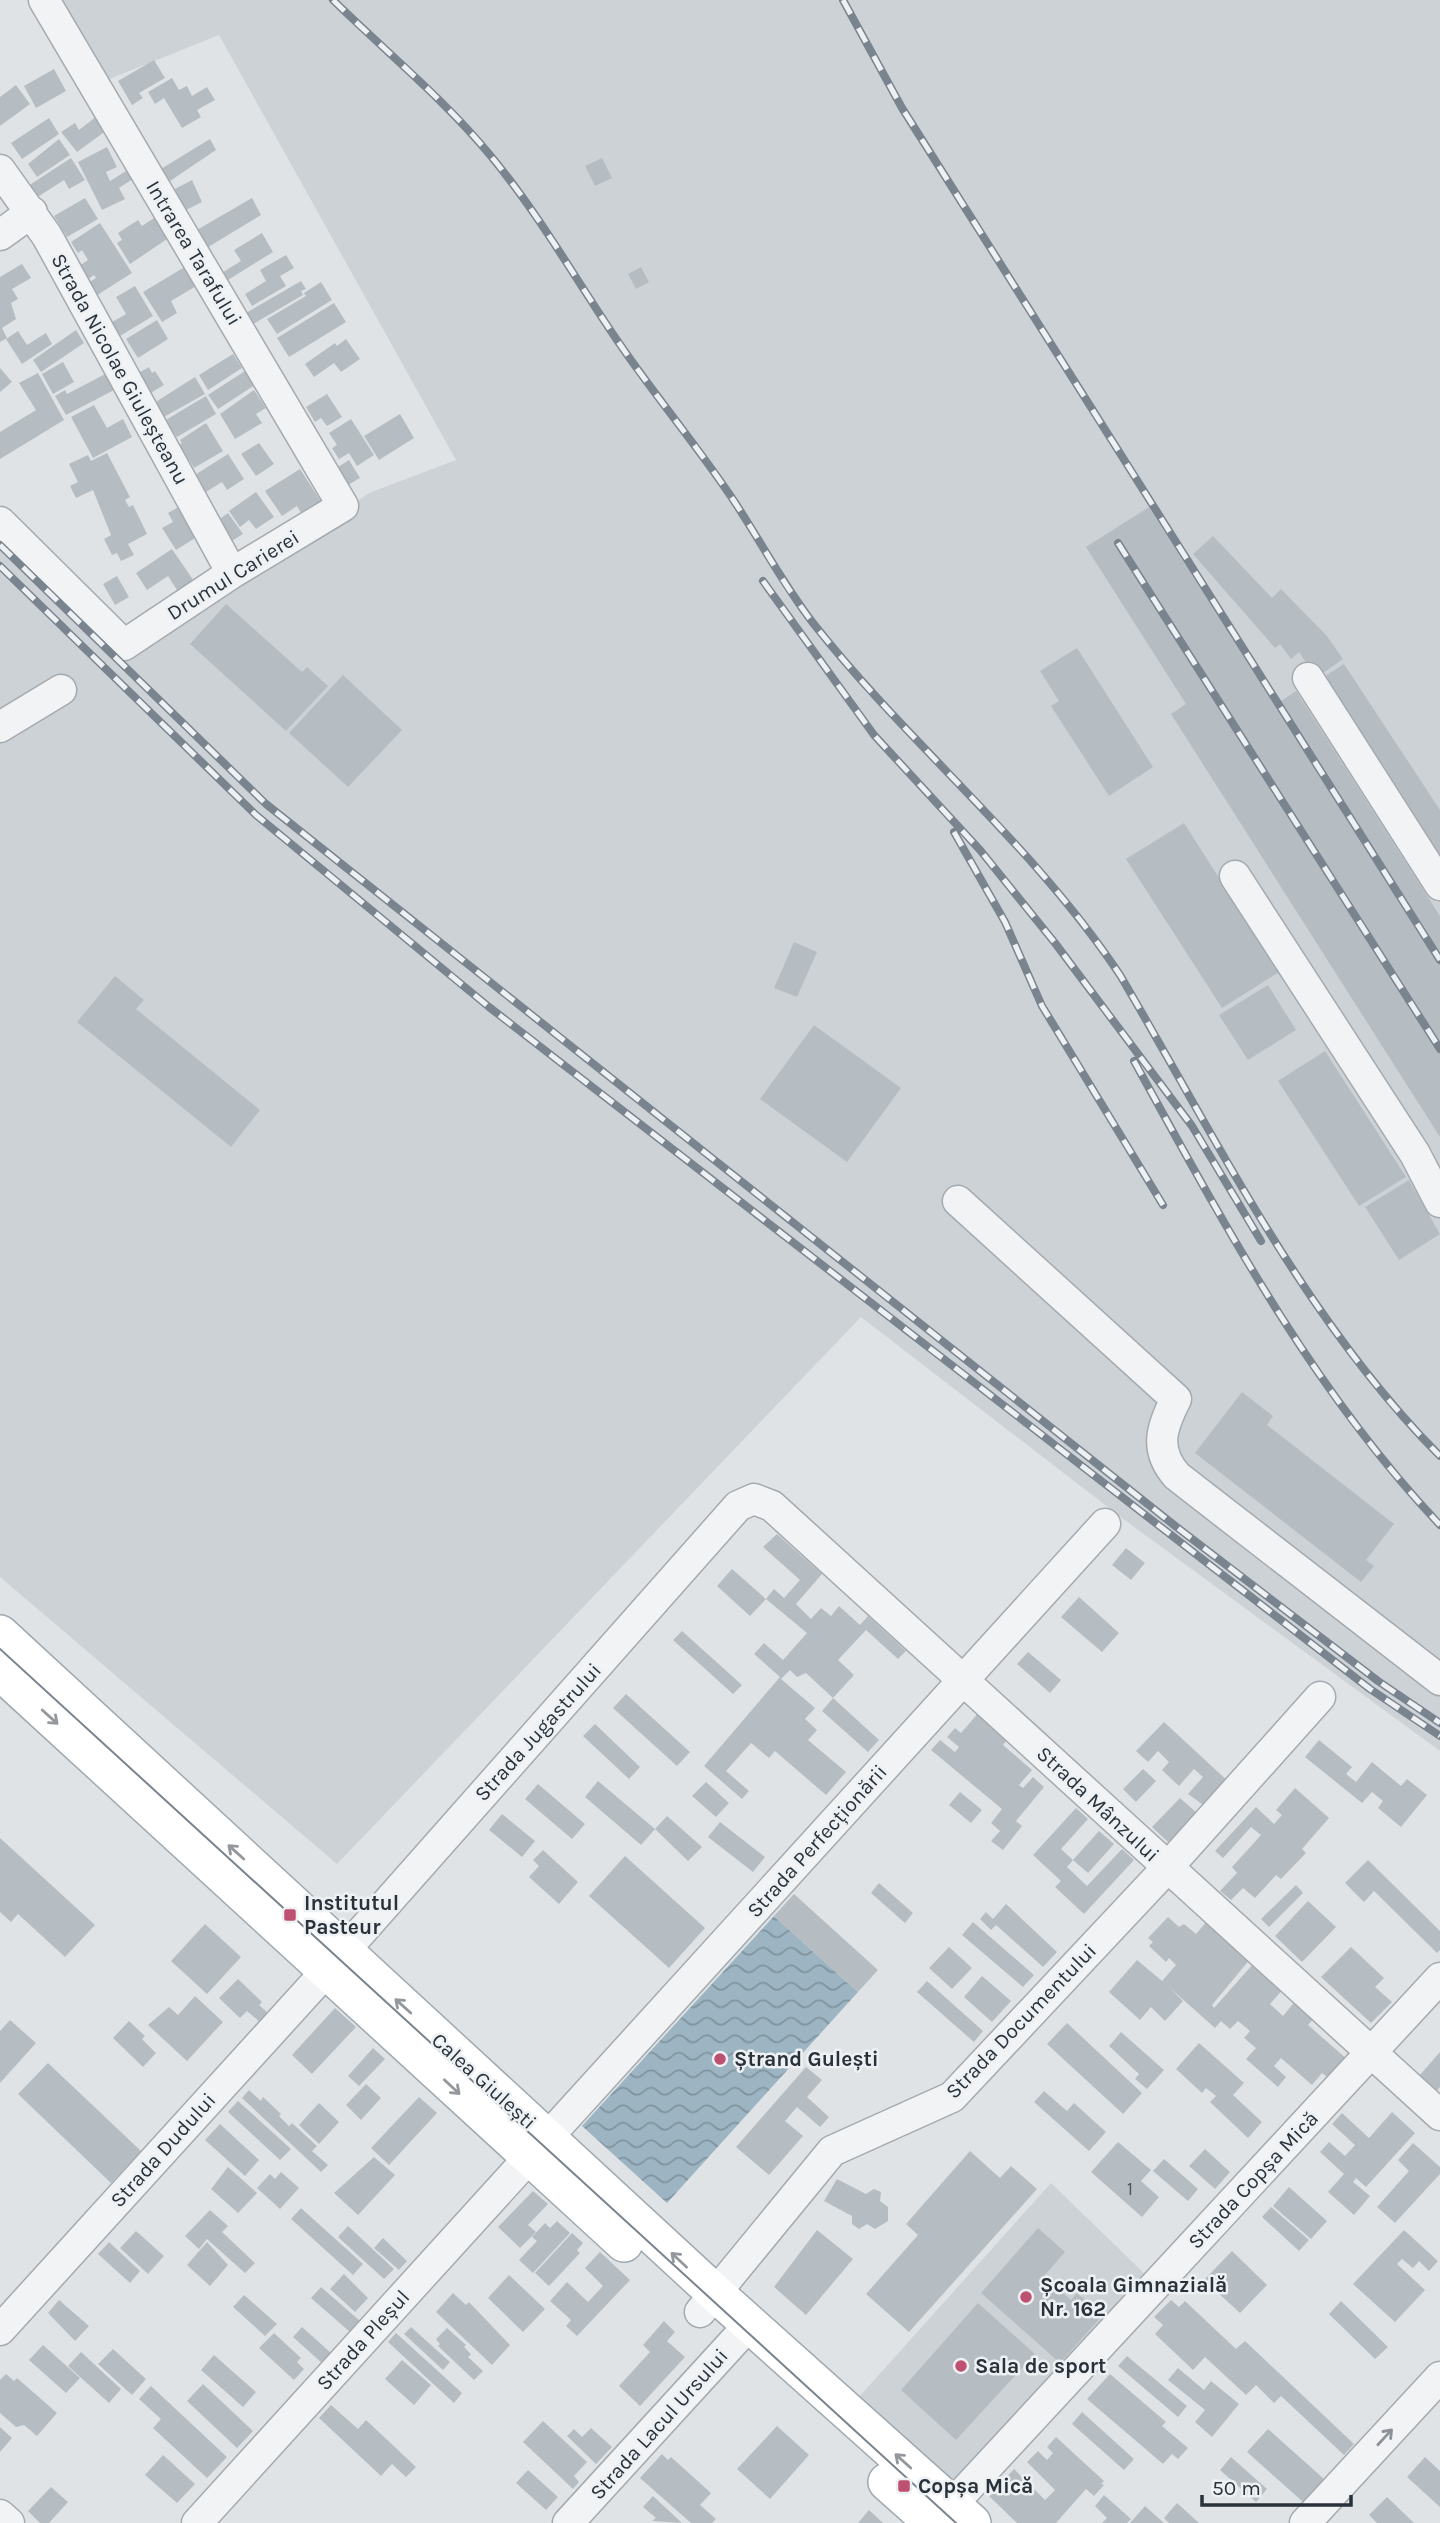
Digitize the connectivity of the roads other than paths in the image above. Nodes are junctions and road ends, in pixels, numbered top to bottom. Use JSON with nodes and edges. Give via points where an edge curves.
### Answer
{"nodes":[{"id":1,"x":44,"y":0,"type":"edge"},
{"id":2,"x":0,"y":170,"type":"edge"},
{"id":3,"x":32,"y":212,"type":"junction"},
{"id":4,"x":0,"y":235,"type":"edge"},
{"id":5,"x":343,"y":506,"type":"joint"},
{"id":6,"x":0,"y":522,"type":"edge"},
{"id":7,"x":232,"y":573,"type":"junction"},
{"id":8,"x":1308,"y":678,"type":"dead end"},
{"id":9,"x":61,"y":690,"type":"dead end"},
{"id":10,"x":0,"y":727,"type":"edge"},
{"id":11,"x":1235,"y":876,"type":"dead end"},
{"id":12,"x":1440,"y":885,"type":"edge"},
{"id":13,"x":958,"y":1200,"type":"dead end"},
{"id":14,"x":1440,"y":1202,"type":"edge"},
{"id":15,"x":754,"y":1499,"type":"joint"},
{"id":16,"x":1105,"y":1524,"type":"dead end"},
{"id":17,"x":0,"y":1634,"type":"edge"},
{"id":18,"x":0,"y":1671,"type":"edge"},
{"id":19,"x":964,"y":1680,"type":"junction"},
{"id":20,"x":1440,"y":1680,"type":"edge"},
{"id":21,"x":1320,"y":1697,"type":"dead end"},
{"id":22,"x":1167,"y":1868,"type":"junction"},
{"id":23,"x":335,"y":1961,"type":"junction"},
{"id":24,"x":1440,"y":1978,"type":"edge"},
{"id":25,"x":1371,"y":2054,"type":"junction"},
{"id":26,"x":1440,"y":2115,"type":"edge"},
{"id":27,"x":538,"y":2148,"type":"junction"},
{"id":28,"x":708,"y":2302,"type":"junction"},
{"id":29,"x":0,"y":2330,"type":"edge"},
{"id":30,"x":742,"y":2333,"type":"junction"},
{"id":31,"x":1440,"y":2377,"type":"edge"},
{"id":32,"x":0,"y":2515,"type":"edge"},
{"id":33,"x":948,"y":2518,"type":"edge"},
{"id":34,"x":9,"y":2523,"type":"edge"},
{"id":35,"x":197,"y":2523,"type":"edge"},
{"id":36,"x":568,"y":2523,"type":"edge"},
{"id":37,"x":1305,"y":2523,"type":"edge"}],
"edges":[{"from":1,"to":5,"type":"street","name":"Intrarea Tarafului"},
{"from":2,"to":3,"type":"street","name":"Strada Nicolae Giuleșteanu"},
{"from":3,"to":4,"type":"street"},
{"from":3,"to":7,"type":"street","name":"Strada Nicolae Giuleșteanu"},
{"from":5,"to":7,"type":"street","name":"Drumul Carierei"},
{"from":6,"to":7,"type":"street","name":"Drumul Carierei","via":[[124,645]]},
{"from":8,"to":12,"type":"street"},
{"from":9,"to":10,"type":"street"},
{"from":11,"to":14,"type":"street","via":[[1415,1153]]},
{"from":13,"to":20,"type":"street","via":[[1176,1399],[1160,1445],[1177,1476]]},
{"from":15,"to":19,"type":"street","name":"Strada Mânzului","via":[[772,1506]]},
{"from":15,"to":23,"type":"street","name":"Strada Jugastrului","via":[[738,1506]]},
{"from":16,"to":19,"type":"street","name":"Strada Perfecționării"},
{"from":23,"to":17,"type":"main road","name":"Calea Giulești","one_way":true},
{"from":18,"to":23,"type":"main road","name":"Calea Giulești","one_way":true},
{"from":19,"to":22,"type":"street","name":"Strada Mânzului"},
{"from":19,"to":27,"type":"street","name":"Strada Perfecționării"},
{"from":21,"to":22,"type":"street","name":"Strada Documentului"},
{"from":22,"to":25,"type":"street","name":"Strada Mânzului"},
{"from":22,"to":28,"type":"street","name":"Strada Documentului","via":[[952,2097],[832,2151]]},
{"from":23,"to":27,"type":"main road","name":"Calea Giulești"},
{"from":23,"to":29,"type":"street","name":"Strada Dudului"},
{"from":24,"to":25,"type":"street","name":"Strada Copșa Mică"},
{"from":25,"to":26,"type":"street","name":"Strada Mânzului"},
{"from":25,"to":33,"type":"street","name":"Strada Copșa Mică"},
{"from":27,"to":28,"type":"main road","name":"Calea Giulești"},
{"from":27,"to":35,"type":"street","name":"Strada Pleșul"},
{"from":28,"to":30,"type":"main road","name":"Calea Giulești"},
{"from":30,"to":33,"type":"main road","name":"Calea Giulești"},
{"from":30,"to":36,"type":"street","name":"Strada Lacul Ursului"},
{"from":37,"to":31,"type":"street","one_way":true},
{"from":32,"to":34,"type":"street"}]}
